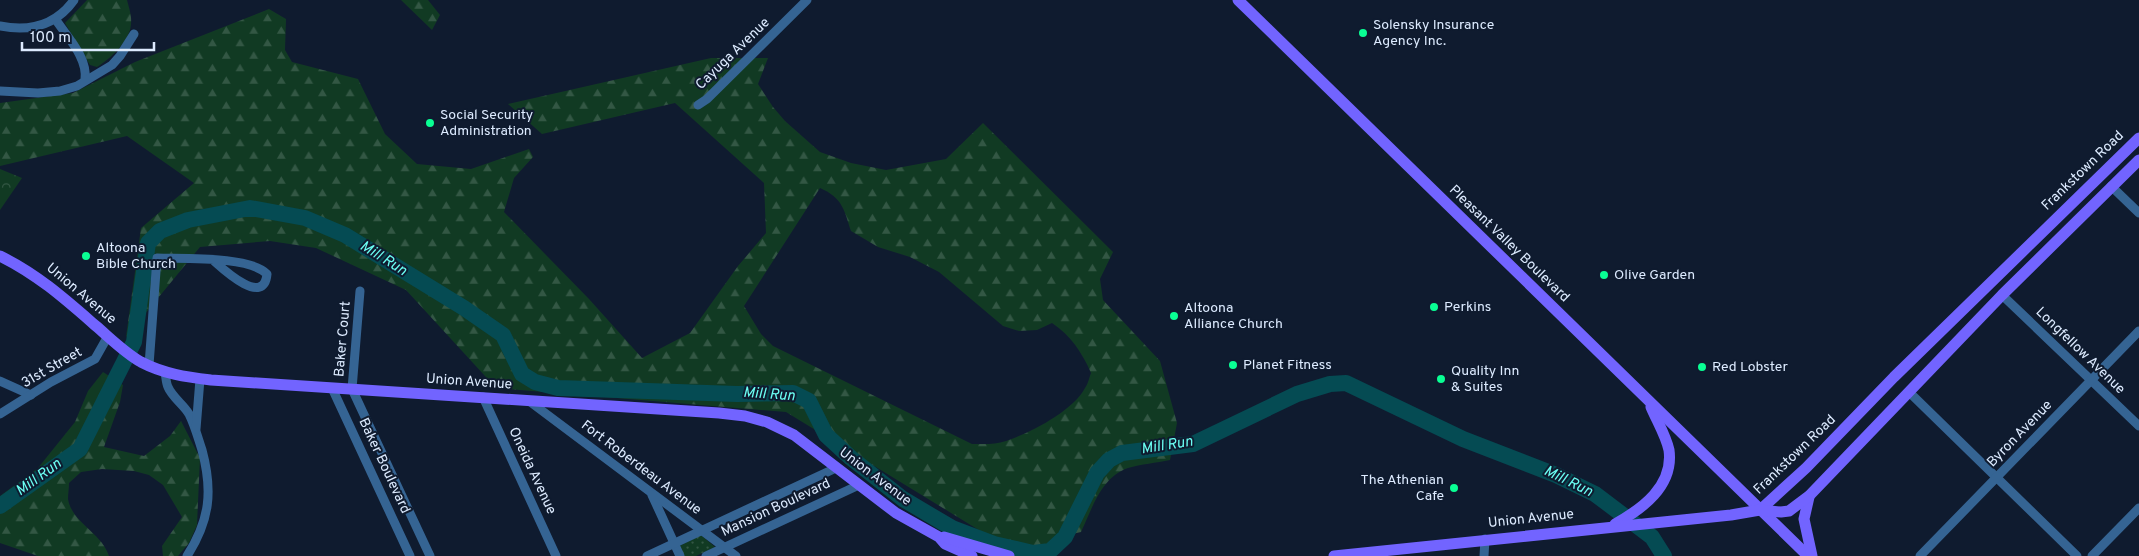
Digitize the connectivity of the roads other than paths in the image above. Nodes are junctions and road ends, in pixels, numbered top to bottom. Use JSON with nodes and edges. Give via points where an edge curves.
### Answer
{"nodes":[{"id":1,"x":74,"y":0,"type":"edge"},
{"id":2,"x":807,"y":0,"type":"edge"},
{"id":3,"x":1238,"y":0,"type":"edge"},
{"id":4,"x":56,"y":20,"type":"junction"},
{"id":5,"x":0,"y":26,"type":"edge"},
{"id":6,"x":134,"y":34,"type":"dead end"},
{"id":7,"x":85,"y":80,"type":"junction"},
{"id":8,"x":0,"y":91,"type":"edge"},
{"id":9,"x":698,"y":105,"type":"dead end"},
{"id":10,"x":2139,"y":138,"type":"edge"},
{"id":11,"x":2139,"y":160,"type":"edge"},
{"id":12,"x":2111,"y":186,"type":"junction"},
{"id":13,"x":2139,"y":213,"type":"edge"},
{"id":14,"x":0,"y":256,"type":"edge"},
{"id":15,"x":214,"y":261,"type":"junction"},
{"id":16,"x":1990,"y":284,"type":"junction"},
{"id":17,"x":360,"y":291,"type":"dead end"},
{"id":18,"x":2002,"y":296,"type":"junction"},
{"id":19,"x":2139,"y":331,"type":"edge"},
{"id":20,"x":108,"y":336,"type":"junction"},
{"id":21,"x":149,"y":365,"type":"junction"},
{"id":22,"x":165,"y":372,"type":"junction"},
{"id":23,"x":1894,"y":377,"type":"junction"},
{"id":24,"x":200,"y":379,"type":"junction"},
{"id":25,"x":0,"y":381,"type":"edge"},
{"id":26,"x":2091,"y":381,"type":"junction"},
{"id":27,"x":332,"y":388,"type":"junction"},
{"id":28,"x":352,"y":389,"type":"junction"},
{"id":29,"x":1908,"y":392,"type":"junction"},
{"id":30,"x":31,"y":395,"type":"junction"},
{"id":31,"x":483,"y":397,"type":"junction"},
{"id":32,"x":530,"y":401,"type":"junction"},
{"id":33,"x":1649,"y":402,"type":"junction"},
{"id":34,"x":0,"y":414,"type":"edge"},
{"id":35,"x":2139,"y":426,"type":"edge"},
{"id":36,"x":196,"y":431,"type":"junction"},
{"id":37,"x":836,"y":468,"type":"junction"},
{"id":38,"x":1997,"y":477,"type":"junction"},
{"id":39,"x":859,"y":486,"type":"junction"},
{"id":40,"x":651,"y":492,"type":"junction"},
{"id":41,"x":1809,"y":496,"type":"junction"},
{"id":42,"x":2139,"y":508,"type":"edge"},
{"id":43,"x":1760,"y":510,"type":"junction"},
{"id":44,"x":1617,"y":525,"type":"junction"},
{"id":45,"x":702,"y":530,"type":"junction"},
{"id":46,"x":939,"y":537,"type":"junction"},
{"id":47,"x":1484,"y":539,"type":"junction"},
{"id":48,"x":674,"y":543,"type":"junction"},
{"id":49,"x":724,"y":547,"type":"junction"},
{"id":50,"x":1378,"y":554,"type":"edge"},
{"id":51,"x":997,"y":555,"type":"edge"},
{"id":52,"x":187,"y":556,"type":"edge"},
{"id":53,"x":410,"y":556,"type":"edge"},
{"id":54,"x":430,"y":556,"type":"edge"},
{"id":55,"x":556,"y":556,"type":"edge"},
{"id":56,"x":646,"y":556,"type":"edge"},
{"id":57,"x":680,"y":556,"type":"edge"},
{"id":58,"x":706,"y":556,"type":"edge"},
{"id":59,"x":736,"y":556,"type":"edge"},
{"id":60,"x":972,"y":556,"type":"edge"},
{"id":61,"x":1009,"y":556,"type":"edge"},
{"id":62,"x":1334,"y":556,"type":"edge"},
{"id":63,"x":1484,"y":556,"type":"edge"},
{"id":64,"x":1808,"y":556,"type":"edge"},
{"id":65,"x":1812,"y":556,"type":"edge"},
{"id":66,"x":1920,"y":556,"type":"edge"},
{"id":67,"x":2077,"y":556,"type":"edge"},
{"id":68,"x":2092,"y":556,"type":"edge"}],
"edges":[{"from":1,"to":4,"type":"street"},
{"from":2,"to":9,"type":"street","name":"Cayuga Avenue"},
{"from":3,"to":33,"type":"main road","name":"Pleasant Valley Boulevard"},
{"from":4,"to":5,"type":"street","via":[[26,27]]},
{"from":4,"to":7,"type":"street","via":[[84,61]]},
{"from":6,"to":7,"type":"street","via":[[112,64]]},
{"from":7,"to":8,"type":"street","via":[[60,91]]},
{"from":10,"to":16,"type":"main road","name":"Frankstown Road"},
{"from":11,"to":12,"type":"main road","name":"Frankstown Road"},
{"from":12,"to":13,"type":"street"},
{"from":12,"to":18,"type":"main road","name":"Frankstown Road"},
{"from":14,"to":20,"type":"main road","name":"Union Avenue","via":[[42,280]]},
{"from":15,"to":15,"type":"street","via":[[246,285],[256,288],[266,280],[267,274],[263,269],[239,262]]},
{"from":15,"to":21,"type":"street","via":[[157,258]]},
{"from":16,"to":18,"type":"main road"},
{"from":16,"to":23,"type":"main road","name":"Frankstown Road"},
{"from":17,"to":28,"type":"street","name":"Baker Court"},
{"from":18,"to":26,"type":"street","name":"Longfellow Avenue"},
{"from":18,"to":29,"type":"main road","name":"Frankstown Road"},
{"from":19,"to":26,"type":"street","name":"Byron Avenue"},
{"from":20,"to":21,"type":"main road","name":"Union Avenue","via":[[133,357]]},
{"from":20,"to":30,"type":"street","name":"31st Street","via":[[95,359]]},
{"from":21,"to":22,"type":"main road","name":"Union Avenue"},
{"from":22,"to":24,"type":"main road","name":"Union Avenue"},
{"from":22,"to":36,"type":"street","via":[[168,389],[188,412]]},
{"from":23,"to":29,"type":"main road"},
{"from":23,"to":43,"type":"main road","name":"Frankstown Road","via":[[1806,468]]},
{"from":24,"to":27,"type":"main road","name":"Union Avenue"},
{"from":24,"to":36,"type":"street"},
{"from":25,"to":30,"type":"street"},
{"from":26,"to":35,"type":"street","name":"Longfellow Avenue"},
{"from":26,"to":38,"type":"street","name":"Byron Avenue"},
{"from":27,"to":28,"type":"main road","name":"Union Avenue"},
{"from":27,"to":53,"type":"street","name":"Baker Boulevard"},
{"from":28,"to":31,"type":"main road","name":"Union Avenue"},
{"from":28,"to":54,"type":"street","name":"Baker Boulevard"},
{"from":29,"to":38,"type":"street"},
{"from":29,"to":41,"type":"main road","name":"Frankstown Road"},
{"from":30,"to":34,"type":"street","name":"31st Street"},
{"from":31,"to":32,"type":"main road","name":"Union Avenue"},
{"from":31,"to":55,"type":"street","name":"Oneida Avenue"},
{"from":32,"to":37,"type":"main road","name":"Union Avenue","via":[[745,416],[794,435]]},
{"from":32,"to":40,"type":"street","name":"Fort Roberdeau Avenue"},
{"from":33,"to":43,"type":"main road","name":"Pleasant Valley Boulevard"},
{"from":33,"to":44,"type":"main road","via":[[1669,451],[1667,472],[1654,496]]},
{"from":36,"to":52,"type":"street","via":[[209,497],[204,523]]},
{"from":37,"to":39,"type":"main road","name":"Union Avenue"},
{"from":37,"to":45,"type":"street","name":"Mansion Boulevard"},
{"from":38,"to":66,"type":"street","name":"Byron Avenue"},
{"from":38,"to":67,"type":"street"},
{"from":39,"to":46,"type":"main road","name":"Union Avenue","via":[[896,513]]},
{"from":39,"to":49,"type":"street","name":"Mansion Boulevard"},
{"from":40,"to":45,"type":"street","name":"Fort Roberdeau Avenue"},
{"from":40,"to":48,"type":"street"},
{"from":41,"to":43,"type":"main road","name":"Frankstown Road","via":[[1789,511]]},
{"from":41,"to":65,"type":"main road","via":[[1804,519]]},
{"from":42,"to":68,"type":"street"},
{"from":43,"to":44,"type":"main road","name":"Union Avenue"},
{"from":43,"to":64,"type":"main road","name":"Pleasant Valley Boulevard"},
{"from":44,"to":47,"type":"main road","name":"Union Avenue"},
{"from":45,"to":48,"type":"street","name":"Mansion Boulevard"},
{"from":45,"to":49,"type":"street","name":"Fort Roberdeau Avenue"},
{"from":46,"to":51,"type":"main road","name":"Union Avenue"},
{"from":46,"to":60,"type":"main road","name":"Union Avenue","via":[[945,544]]},
{"from":47,"to":50,"type":"main road","name":"Union Avenue"},
{"from":47,"to":63,"type":"street"},
{"from":48,"to":56,"type":"street","name":"Mansion Boulevard"},
{"from":48,"to":57,"type":"street"},
{"from":49,"to":58,"type":"street","name":"Mansion Boulevard"},
{"from":49,"to":59,"type":"street","name":"Fort Roberdeau Avenue"},
{"from":50,"to":62,"type":"main road","name":"Union Avenue"},
{"from":51,"to":61,"type":"main road","name":"Union Avenue"}]}
